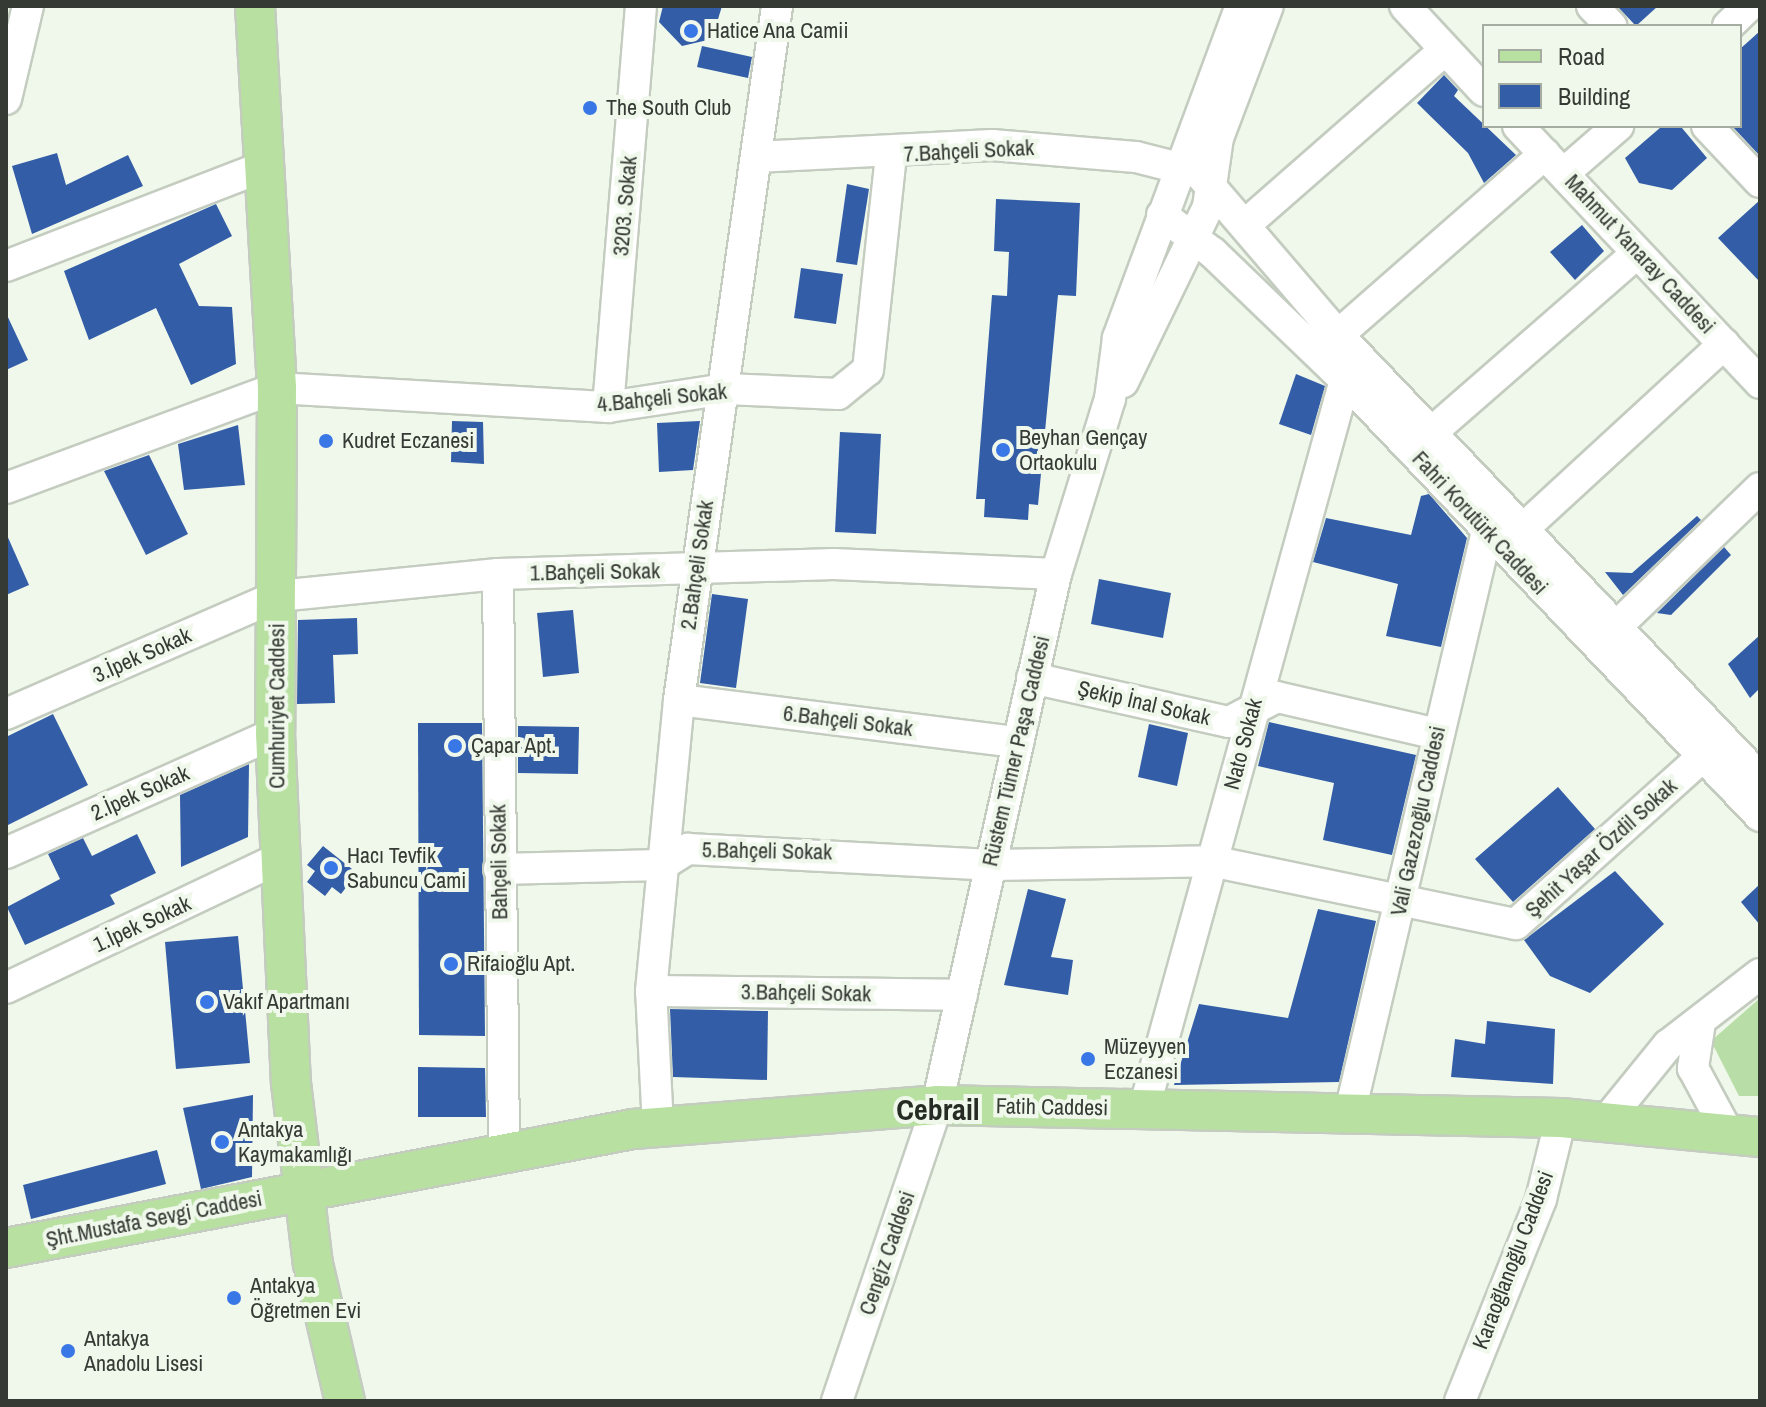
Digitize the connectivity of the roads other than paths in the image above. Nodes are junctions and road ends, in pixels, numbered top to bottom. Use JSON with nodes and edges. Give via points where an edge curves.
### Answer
{"nodes":[{"id":1,"x":28,"y":6,"type":"edge"},
{"id":2,"x":255,"y":6,"type":"edge"},
{"id":3,"x":641,"y":6,"type":"edge"},
{"id":4,"x":777,"y":6,"type":"edge"},
{"id":5,"x":1241,"y":6,"type":"edge"},
{"id":6,"x":1268,"y":6,"type":"edge"},
{"id":7,"x":1405,"y":6,"type":"edge"},
{"id":8,"x":1592,"y":6,"type":"edge"},
{"id":9,"x":1749,"y":6,"type":"edge"},
{"id":10,"x":1609,"y":24,"type":"edge"},
{"id":11,"x":1730,"y":24,"type":"edge"},
{"id":12,"x":1445,"y":50,"type":"junction"},
{"id":13,"x":1482,"y":89,"type":"edge"},
{"id":14,"x":6,"y":99,"type":"edge"},
{"id":15,"x":1520,"y":128,"type":"edge"},
{"id":16,"x":1615,"y":128,"type":"edge"},
{"id":17,"x":1709,"y":128,"type":"edge"},
{"id":18,"x":891,"y":154,"type":"junction"},
{"id":19,"x":756,"y":157,"type":"junction"},
{"id":20,"x":1555,"y":163,"type":"junction"},
{"id":21,"x":265,"y":166,"type":"junction"},
{"id":22,"x":1181,"y":167,"type":"junction"},
{"id":23,"x":1760,"y":182,"type":"edge"},
{"id":24,"x":1210,"y":185,"type":"junction"},
{"id":25,"x":1162,"y":215,"type":"junction"},
{"id":26,"x":1246,"y":224,"type":"junction"},
{"id":27,"x":1191,"y":240,"type":"junction"},
{"id":28,"x":1637,"y":253,"type":"junction"},
{"id":29,"x":6,"y":266,"type":"edge"},
{"id":30,"x":1338,"y":335,"type":"junction"},
{"id":31,"x":1724,"y":344,"type":"junction"},
{"id":32,"x":1345,"y":380,"type":"junction"},
{"id":33,"x":1760,"y":383,"type":"edge"},
{"id":34,"x":277,"y":388,"type":"junction"},
{"id":35,"x":725,"y":389,"type":"junction"},
{"id":36,"x":1110,"y":399,"type":"junction"},
{"id":37,"x":608,"y":407,"type":"junction"},
{"id":38,"x":1432,"y":432,"type":"junction"},
{"id":39,"x":6,"y":488,"type":"edge"},
{"id":40,"x":1760,"y":488,"type":"edge"},
{"id":41,"x":1524,"y":528,"type":"junction"},
{"id":42,"x":1487,"y":531,"type":"junction"},
{"id":43,"x":695,"y":569,"type":"junction"},
{"id":44,"x":498,"y":574,"type":"junction"},
{"id":45,"x":1056,"y":574,"type":"junction"},
{"id":46,"x":278,"y":596,"type":"junction"},
{"id":47,"x":1618,"y":625,"type":"junction"},
{"id":48,"x":1032,"y":678,"type":"junction"},
{"id":49,"x":679,"y":700,"type":"junction"},
{"id":50,"x":1252,"y":711,"type":"junction"},
{"id":51,"x":6,"y":714,"type":"edge"},
{"id":52,"x":275,"y":733,"type":"junction"},
{"id":53,"x":1437,"y":734,"type":"junction"},
{"id":54,"x":1018,"y":742,"type":"junction"},
{"id":55,"x":1703,"y":756,"type":"junction"},
{"id":56,"x":1760,"y":778,"type":"edge"},
{"id":57,"x":1760,"y":816,"type":"edge"},
{"id":58,"x":6,"y":853,"type":"edge"},
{"id":59,"x":278,"y":859,"type":"junction"},
{"id":60,"x":1211,"y":861,"type":"junction"},
{"id":61,"x":662,"y":865,"type":"junction"},
{"id":62,"x":991,"y":865,"type":"junction"},
{"id":63,"x":499,"y":869,"type":"junction"},
{"id":64,"x":1402,"y":903,"type":"junction"},
{"id":65,"x":1760,"y":974,"type":"edge"},
{"id":66,"x":6,"y":988,"type":"edge"},
{"id":67,"x":651,"y":991,"type":"junction"},
{"id":68,"x":962,"y":995,"type":"junction"},
{"id":69,"x":1700,"y":1022,"type":"junction"},
{"id":70,"x":937,"y":1105,"type":"junction"},
{"id":71,"x":1144,"y":1109,"type":"junction"},
{"id":72,"x":1350,"y":1112,"type":"junction"},
{"id":73,"x":1561,"y":1118,"type":"junction"},
{"id":74,"x":1607,"y":1120,"type":"junction"},
{"id":75,"x":658,"y":1127,"type":"junction"},
{"id":76,"x":1744,"y":1135,"type":"edge"},
{"id":77,"x":504,"y":1150,"type":"junction"},
{"id":78,"x":302,"y":1191,"type":"junction"},
{"id":79,"x":6,"y":1248,"type":"edge"},
{"id":80,"x":836,"y":1400,"type":"edge"},
{"id":81,"x":345,"y":1401,"type":"edge"},
{"id":82,"x":1460,"y":1401,"type":"edge"}],
"edges":[{"from":1,"to":14,"type":"street"},
{"from":2,"to":21,"type":"main road","name":"Cumhuriyet Caddesi"},
{"from":3,"to":37,"type":"street","name":"3203. Sokak"},
{"from":4,"to":19,"type":"street","name":"2.Bahçeli Sokak"},
{"from":5,"to":22,"type":"street","name":"Rüstem Tümer Paşa Caddesi","via":[[1213,98]]},
{"from":6,"to":24,"type":"street","name":"Rüstem Tümer Paşa Caddesi","via":[[1218,138]]},
{"from":7,"to":12,"type":"street"},
{"from":8,"to":10,"type":"street"},
{"from":9,"to":11,"type":"street"},
{"from":12,"to":13,"type":"street"},
{"from":12,"to":26,"type":"street"},
{"from":15,"to":20,"type":"street","name":"Mahmut Yanaray Caddesi"},
{"from":16,"to":20,"type":"street"},
{"from":17,"to":23,"type":"street"},
{"from":18,"to":19,"type":"street","name":"7.Bahçeli Sokak"},
{"from":18,"to":22,"type":"street","name":"7.Bahçeli Sokak","via":[[992,145],[1068,148]]},
{"from":18,"to":35,"type":"street","name":"4.Bahçeli Sokak","via":[[868,370],[838,394]]},
{"from":19,"to":35,"type":"street","name":"2.Bahçeli Sokak"},
{"from":20,"to":28,"type":"street","name":"Mahmut Yanaray Caddesi"},
{"from":20,"to":30,"type":"street"},
{"from":21,"to":29,"type":"street"},
{"from":21,"to":34,"type":"main road","name":"Cumhuriyet Caddesi"},
{"from":22,"to":24,"type":"street","name":"Fahri Korutürk Caddesi"},
{"from":22,"to":25,"type":"street","name":"Rüstem Tümer Paşa Caddesi"},
{"from":24,"to":26,"type":"street","name":"Fahri Korutürk Caddesi"},
{"from":24,"to":27,"type":"street","name":"Rüstem Tümer Paşa Caddesi"},
{"from":25,"to":27,"type":"street","name":"Fahri Korutürk Caddesi"},
{"from":25,"to":36,"type":"street","name":"Rüstem Tümer Paşa Caddesi","via":[[1118,338]]},
{"from":26,"to":30,"type":"street","name":"Fahri Korutürk Caddesi"},
{"from":27,"to":32,"type":"street","name":"Fahri Korutürk Caddesi"},
{"from":27,"to":36,"type":"street","name":"Rüstem Tümer Paşa Caddesi"},
{"from":28,"to":31,"type":"street","name":"Mahmut Yanaray Caddesi"},
{"from":28,"to":38,"type":"street"},
{"from":30,"to":38,"type":"street","name":"Fahri Korutürk Caddesi"},
{"from":31,"to":33,"type":"street","name":"Mahmut Yanaray Caddesi"},
{"from":31,"to":41,"type":"street"},
{"from":32,"to":42,"type":"street","name":"Fahri Korutürk Caddesi"},
{"from":32,"to":50,"type":"street","name":"Nato Sokak"},
{"from":34,"to":37,"type":"street","name":"4.Bahçeli Sokak"},
{"from":34,"to":39,"type":"street"},
{"from":34,"to":46,"type":"main road","name":"Cumhuriyet Caddesi"},
{"from":35,"to":37,"type":"street","name":"4.Bahçeli Sokak"},
{"from":35,"to":43,"type":"street","name":"2.Bahçeli Sokak"},
{"from":36,"to":45,"type":"street","name":"Rüstem Tümer Paşa Caddesi"},
{"from":38,"to":41,"type":"street","name":"Fahri Korutürk Caddesi"},
{"from":40,"to":47,"type":"street"},
{"from":41,"to":47,"type":"street","name":"Fahri Korutürk Caddesi"},
{"from":42,"to":53,"type":"street","name":"Vali Gazezoğlu Caddesi"},
{"from":42,"to":55,"type":"street","name":"Fahri Korutürk Caddesi"},
{"from":43,"to":44,"type":"street","name":"1.Bahçeli Sokak"},
{"from":43,"to":45,"type":"street","name":"1.Bahçeli Sokak","via":[[834,564]]},
{"from":43,"to":49,"type":"street","name":"2.Bahçeli Sokak"},
{"from":44,"to":46,"type":"street","name":"1.Bahçeli Sokak"},
{"from":44,"to":63,"type":"street","name":"Bahçeli Sokak"},
{"from":45,"to":48,"type":"street","name":"Rüstem Tümer Paşa Caddesi"},
{"from":46,"to":51,"type":"street","name":"3.İpek Sokak"},
{"from":46,"to":52,"type":"main road","name":"Cumhuriyet Caddesi"},
{"from":47,"to":56,"type":"street","name":"Fahri Korutürk Caddesi"},
{"from":48,"to":50,"type":"street","name":"Şekip İnal Sokak","via":[[1229,722]]},
{"from":48,"to":54,"type":"street","name":"Rüstem Tümer Paşa Caddesi"},
{"from":49,"to":54,"type":"street","name":"6.Bahçeli Sokak"},
{"from":49,"to":61,"type":"street","name":"2.Bahçeli Sokak"},
{"from":50,"to":53,"type":"street","name":"Şekip İnal Sokak","via":[[1277,697]]},
{"from":50,"to":60,"type":"street","name":"Nato Sokak"},
{"from":52,"to":58,"type":"street","name":"2.İpek Sokak"},
{"from":52,"to":59,"type":"main road","name":"Cumhuriyet Caddesi"},
{"from":53,"to":64,"type":"street","name":"Vali Gazezoğlu Caddesi"},
{"from":54,"to":62,"type":"street","name":"Rüstem Tümer Paşa Caddesi"},
{"from":55,"to":57,"type":"street","name":"Fahri Korutürk Caddesi"},
{"from":55,"to":64,"type":"street","name":"Şehit Yaşar Özdil Sokak","via":[[1516,924]]},
{"from":59,"to":66,"type":"street","name":"1.İpek Sokak"},
{"from":59,"to":78,"type":"main road","name":"Cumhuriyet Caddesi"},
{"from":60,"to":62,"type":"street","name":"5.Bahçeli Sokak"},
{"from":60,"to":64,"type":"street","name":"Şehit Yaşar Özdil Sokak"},
{"from":60,"to":71,"type":"street","name":"Nato Sokak"},
{"from":61,"to":62,"type":"street","name":"5.Bahçeli Sokak","via":[[703,849]]},
{"from":61,"to":63,"type":"street","name":"5.Bahçeli Sokak"},
{"from":61,"to":67,"type":"street","name":"2.Bahçeli Sokak"},
{"from":62,"to":68,"type":"street","name":"Rüstem Tümer Paşa Caddesi"},
{"from":63,"to":77,"type":"street","name":"Bahçeli Sokak"},
{"from":64,"to":72,"type":"street","name":"Vali Gazezoğlu Caddesi"},
{"from":65,"to":69,"type":"street"},
{"from":67,"to":68,"type":"street","name":"3.Bahçeli Sokak"},
{"from":67,"to":75,"type":"street","name":"2.Bahçeli Sokak"},
{"from":68,"to":70,"type":"street","name":"Rüstem Tümer Paşa Caddesi"},
{"from":69,"to":74,"type":"street","via":[[1632,1083]]},
{"from":69,"to":76,"type":"street","via":[[1693,1068]]},
{"from":70,"to":71,"type":"main road","name":"Fatih Caddesi"},
{"from":70,"to":75,"type":"main road","name":"Fatih Caddesi"},
{"from":70,"to":80,"type":"street","name":"Cengiz Caddesi"},
{"from":71,"to":72,"type":"main road","name":"Fatih Caddesi"},
{"from":72,"to":73,"type":"main road","name":"Fatih Caddesi"},
{"from":73,"to":74,"type":"main road","name":"Fatih Caddesi"},
{"from":73,"to":82,"type":"street","name":"Karaoğlanoğlu Caddesi","via":[[1541,1199]]},
{"from":74,"to":76,"type":"main road","name":"Fatih Caddesi"},
{"from":75,"to":77,"type":"main road","name":"Fatih Caddesi"},
{"from":77,"to":78,"type":"main road","name":"Fatih Caddesi"},
{"from":78,"to":79,"type":"main road","name":"Şht.Mustafa Sevgi Caddesi"},
{"from":78,"to":81,"type":"main road","name":"Cumhuriyet Caddesi"}]}
